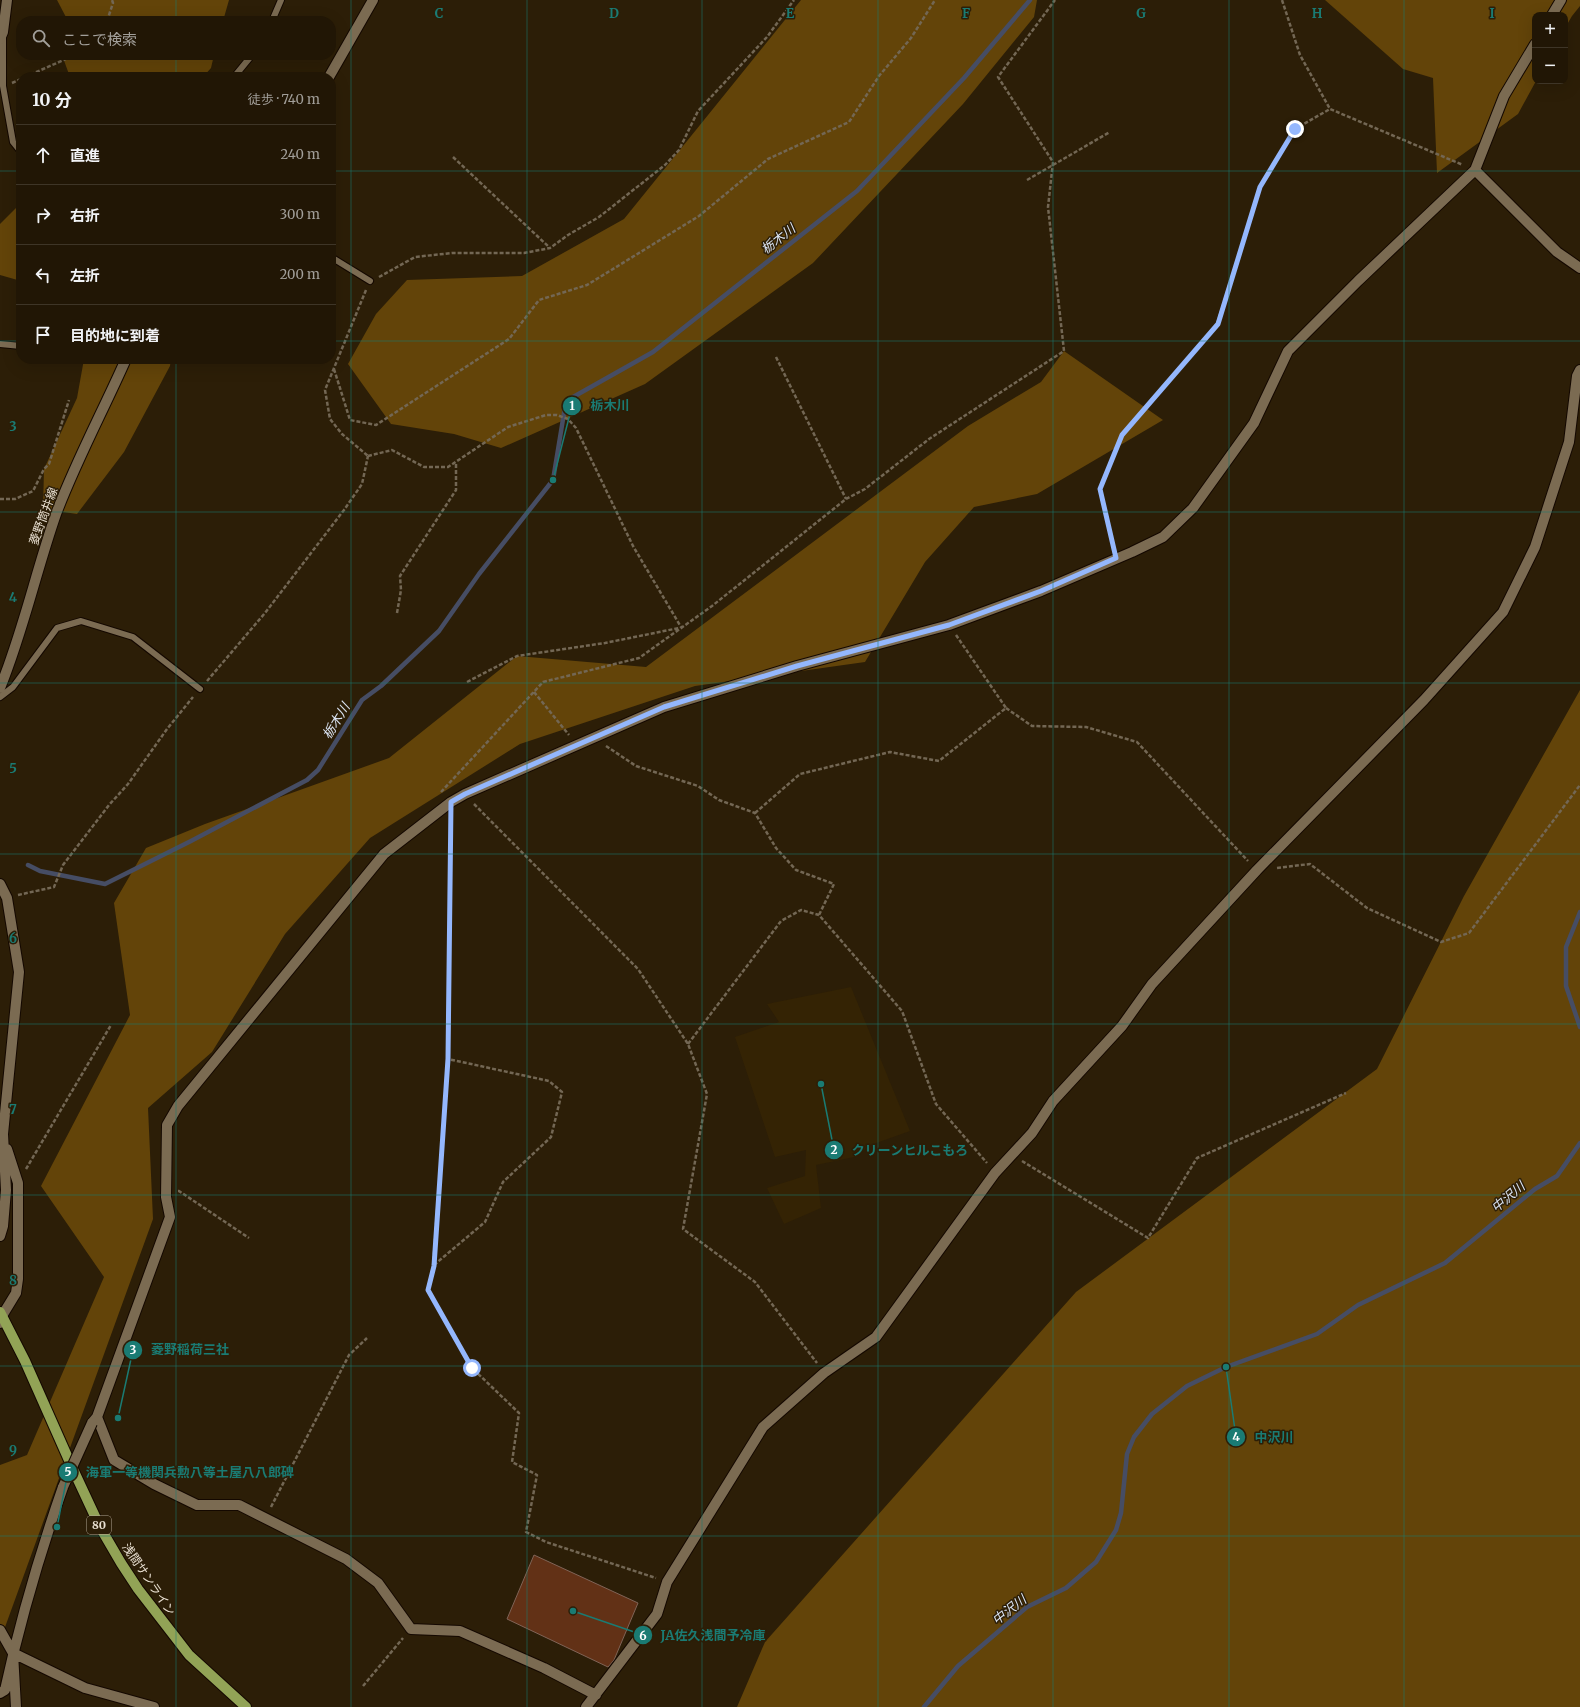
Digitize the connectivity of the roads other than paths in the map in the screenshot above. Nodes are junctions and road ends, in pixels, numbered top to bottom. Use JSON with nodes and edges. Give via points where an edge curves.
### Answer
{"nodes":[{"id":1,"x":7,"y":0,"type":"edge"},
{"id":2,"x":281,"y":0,"type":"edge"},
{"id":3,"x":373,"y":0,"type":"edge"},
{"id":4,"x":1561,"y":0,"type":"edge"},
{"id":5,"x":1554,"y":12,"type":"edge"},
{"id":6,"x":274,"y":16,"type":"edge"},
{"id":7,"x":1,"y":36,"type":"edge"},
{"id":8,"x":1533,"y":48,"type":"edge"},
{"id":9,"x":248,"y":60,"type":"edge"},
{"id":10,"x":238,"y":72,"type":"edge"},
{"id":11,"x":332,"y":72,"type":"edge"},
{"id":12,"x":16,"y":146,"type":"edge"},
{"id":13,"x":1475,"y":170,"type":"junction"},
{"id":14,"x":336,"y":260,"type":"edge"},
{"id":15,"x":1580,"y":268,"type":"edge"},
{"id":16,"x":370,"y":281,"type":"road end"},
{"id":17,"x":0,"y":344,"type":"edge"},
{"id":18,"x":16,"y":346,"type":"edge"},
{"id":19,"x":124,"y":364,"type":"edge"},
{"id":20,"x":1580,"y":370,"type":"edge"},
{"id":21,"x":0,"y":688,"type":"edge"},
{"id":22,"x":200,"y":689,"type":"road end"},
{"id":23,"x":0,"y":697,"type":"edge"},
{"id":24,"x":0,"y":884,"type":"edge"},
{"id":25,"x":3,"y":1134,"type":"junction"},
{"id":26,"x":0,"y":1236,"type":"edge"},
{"id":27,"x":1,"y":1317,"type":"edge"},
{"id":28,"x":95,"y":1420,"type":"junction"},
{"id":29,"x":0,"y":1631,"type":"edge"},
{"id":30,"x":13,"y":1653,"type":"junction"},
{"id":31,"x":0,"y":1693,"type":"edge"},
{"id":32,"x":596,"y":1695,"type":"junction"},
{"id":33,"x":16,"y":1707,"type":"edge"},
{"id":34,"x":154,"y":1707,"type":"edge"},
{"id":35,"x":246,"y":1707,"type":"edge"},
{"id":36,"x":586,"y":1707,"type":"edge"}],
"edges":[{"from":1,"to":7,"type":"street"},
{"from":2,"to":6,"type":"lane"},
{"from":3,"to":11,"type":"street"},
{"from":4,"to":5,"type":"street"},
{"from":7,"to":12,"type":"lane","via":[[3,86],[13,142]]},
{"from":8,"to":13,"type":"street","via":[[1504,96]]},
{"from":9,"to":10,"type":"lane"},
{"from":13,"to":15,"type":"street","via":[[1557,252]]},
{"from":13,"to":28,"type":"street","via":[[1288,351],[1254,423],[1193,508],[1162,537],[1041,591],[949,625],[797,666],[664,707],[465,794],[384,854],[178,1106],[166,1125],[166,1197],[170,1217]]},
{"from":14,"to":16,"type":"lane"},
{"from":17,"to":18,"type":"lane"},
{"from":19,"to":21,"type":"street","name":"菱野筒井線","via":[[57,513],[32,587],[11,662]]},
{"from":20,"to":32,"type":"street","via":[[1577,376],[1569,442],[1535,547],[1503,612],[1424,700],[1257,870],[1152,984],[1122,1026],[1053,1101],[1032,1133],[995,1173],[876,1337],[824,1373],[763,1426],[667,1582],[657,1614]]},
{"from":22,"to":23,"type":"lane","via":[[133,637],[81,621],[57,628],[13,688]]},
{"from":24,"to":25,"type":"street","via":[[6,898],[19,972]]},
{"from":25,"to":26,"type":"street","via":[[6,1190]]},
{"from":25,"to":27,"type":"street","via":[[18,1183],[18,1278],[16,1293]]},
{"from":27,"to":35,"type":"main road","name":"浅間サンライン","number":"80","via":[[25,1361],[100,1527],[121,1564],[189,1655]]},
{"from":28,"to":30,"type":"street","bridge":true,"via":[[63,1487],[48,1528]]},
{"from":28,"to":32,"type":"street","via":[[114,1460],[197,1505],[239,1505],[346,1559],[378,1583],[411,1629],[460,1631],[544,1668]]},
{"from":29,"to":30,"type":"street"},
{"from":30,"to":31,"type":"street","via":[[5,1690]]},
{"from":30,"to":33,"type":"street"},
{"from":30,"to":34,"type":"street","via":[[85,1688]]},
{"from":32,"to":36,"type":"street"}]}
